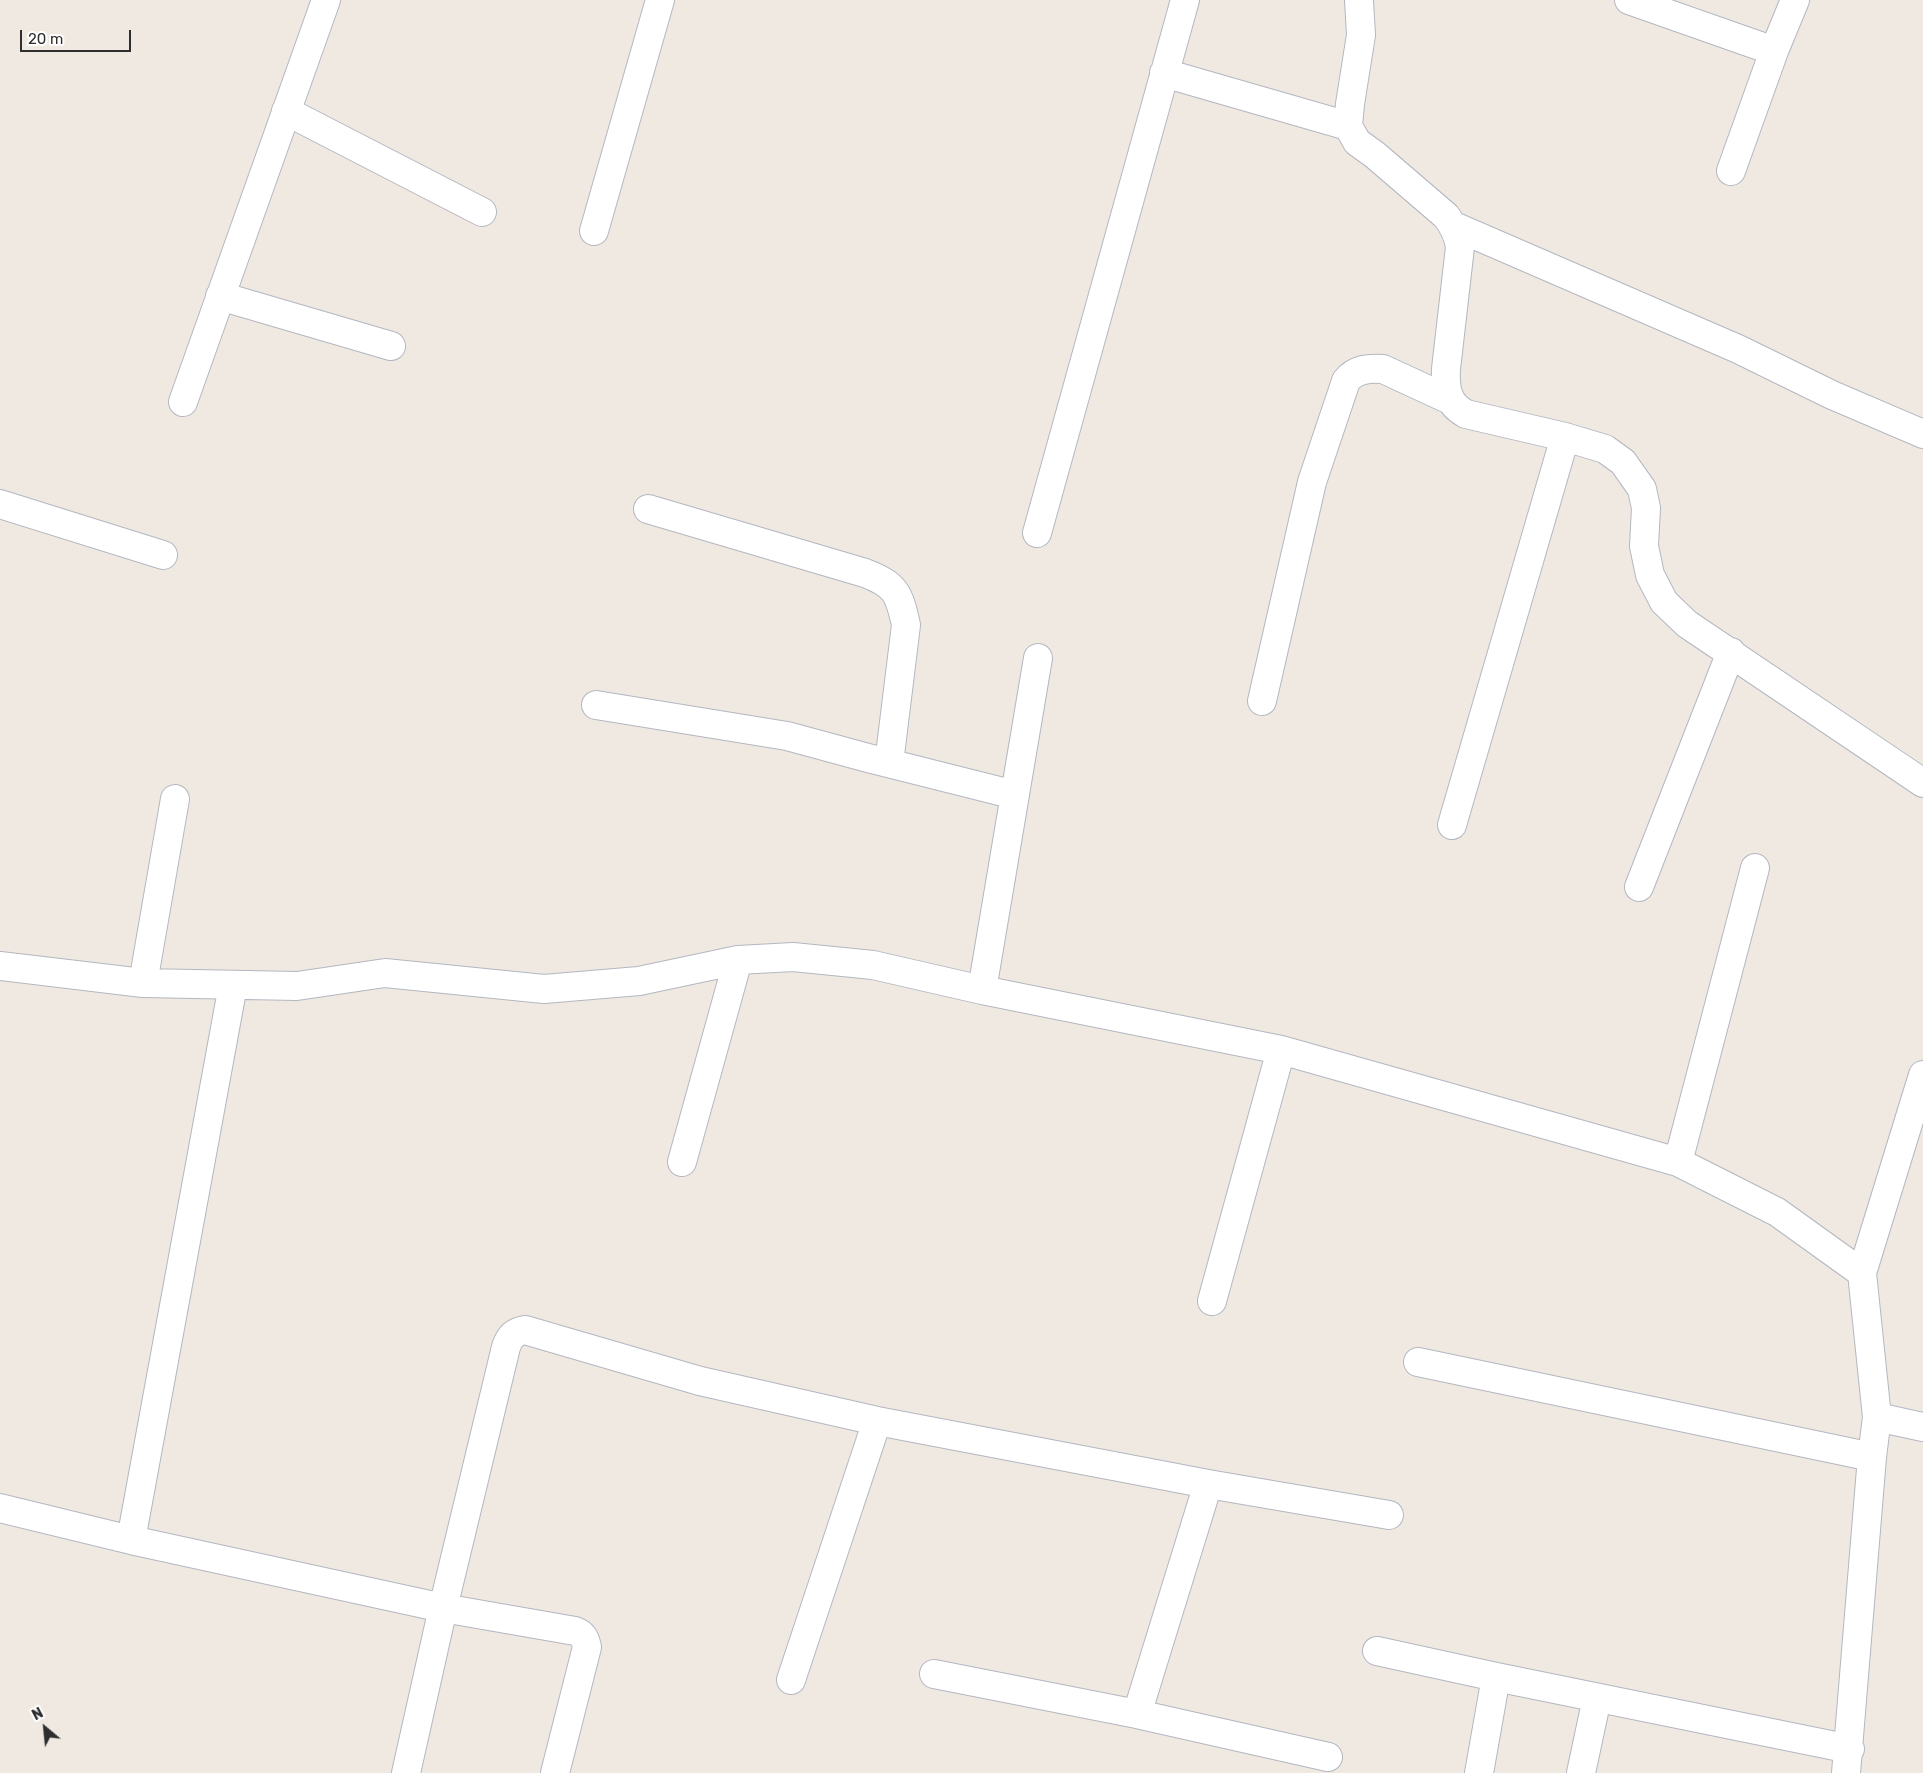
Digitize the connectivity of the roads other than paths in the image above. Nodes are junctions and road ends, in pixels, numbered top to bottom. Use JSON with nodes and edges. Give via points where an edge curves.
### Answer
{"nodes":[{"id":1,"x":326,"y":0,"type":"edge"},
{"id":2,"x":660,"y":0,"type":"edge"},
{"id":3,"x":1184,"y":0,"type":"edge"},
{"id":4,"x":1359,"y":0,"type":"edge"},
{"id":5,"x":1629,"y":0,"type":"edge"},
{"id":6,"x":1795,"y":0,"type":"edge"},
{"id":7,"x":1774,"y":51,"type":"junction"},
{"id":8,"x":1164,"y":74,"type":"junction"},
{"id":9,"x":286,"y":111,"type":"junction"},
{"id":10,"x":1348,"y":126,"type":"junction"},
{"id":11,"x":1731,"y":171,"type":"dead end"},
{"id":12,"x":482,"y":212,"type":"dead end"},
{"id":13,"x":1454,"y":226,"type":"junction"},
{"id":14,"x":594,"y":231,"type":"dead end"},
{"id":15,"x":220,"y":296,"type":"junction"},
{"id":16,"x":392,"y":346,"type":"dead end"},
{"id":17,"x":1450,"y":400,"type":"junction"},
{"id":18,"x":183,"y":402,"type":"dead end"},
{"id":19,"x":1923,"y":434,"type":"edge"},
{"id":20,"x":1566,"y":437,"type":"junction"},
{"id":21,"x":0,"y":504,"type":"edge"},
{"id":22,"x":648,"y":509,"type":"dead end"},
{"id":23,"x":1037,"y":533,"type":"dead end"},
{"id":24,"x":163,"y":555,"type":"dead end"},
{"id":25,"x":1731,"y":652,"type":"junction"},
{"id":26,"x":1038,"y":658,"type":"dead end"},
{"id":27,"x":1262,"y":701,"type":"dead end"},
{"id":28,"x":596,"y":705,"type":"dead end"},
{"id":29,"x":889,"y":764,"type":"junction"},
{"id":30,"x":1923,"y":783,"type":"edge"},
{"id":31,"x":1015,"y":795,"type":"junction"},
{"id":32,"x":175,"y":799,"type":"dead end"},
{"id":33,"x":1452,"y":825,"type":"dead end"},
{"id":34,"x":1755,"y":868,"type":"dead end"},
{"id":35,"x":1639,"y":887,"type":"dead end"},
{"id":36,"x":738,"y":960,"type":"junction"},
{"id":37,"x":0,"y":966,"type":"edge"},
{"id":38,"x":143,"y":983,"type":"junction"},
{"id":39,"x":233,"y":985,"type":"junction"},
{"id":40,"x":982,"y":990,"type":"junction"},
{"id":41,"x":1281,"y":1050,"type":"junction"},
{"id":42,"x":1923,"y":1075,"type":"edge"},
{"id":43,"x":682,"y":1162,"type":"dead end"},
{"id":44,"x":1678,"y":1162,"type":"junction"},
{"id":45,"x":1862,"y":1273,"type":"junction"},
{"id":46,"x":1212,"y":1302,"type":"dead end"},
{"id":47,"x":1418,"y":1362,"type":"dead end"},
{"id":48,"x":1877,"y":1417,"type":"junction"},
{"id":49,"x":877,"y":1421,"type":"junction"},
{"id":50,"x":1923,"y":1427,"type":"edge"},
{"id":51,"x":1872,"y":1457,"type":"junction"},
{"id":52,"x":1208,"y":1484,"type":"junction"},
{"id":53,"x":0,"y":1508,"type":"edge"},
{"id":54,"x":1389,"y":1515,"type":"dead end"},
{"id":55,"x":131,"y":1540,"type":"junction"},
{"id":56,"x":443,"y":1608,"type":"junction"},
{"id":57,"x":1376,"y":1651,"type":"dead end"},
{"id":58,"x":934,"y":1674,"type":"dead end"},
{"id":59,"x":1496,"y":1677,"type":"junction"},
{"id":60,"x":791,"y":1680,"type":"dead end"},
{"id":61,"x":1598,"y":1698,"type":"junction"},
{"id":62,"x":1137,"y":1714,"type":"junction"},
{"id":63,"x":1328,"y":1757,"type":"dead end"},
{"id":64,"x":1848,"y":1761,"type":"edge"},
{"id":65,"x":406,"y":1773,"type":"edge"},
{"id":66,"x":555,"y":1773,"type":"edge"},
{"id":67,"x":1479,"y":1773,"type":"edge"},
{"id":68,"x":1581,"y":1773,"type":"edge"}],
"edges":[{"from":1,"to":9,"type":"street"},
{"from":2,"to":14,"type":"street"},
{"from":3,"to":8,"type":"street"},
{"from":4,"to":10,"type":"street","via":[[1361,34]]},
{"from":5,"to":7,"type":"street"},
{"from":6,"to":7,"type":"street"},
{"from":7,"to":11,"type":"street"},
{"from":8,"to":10,"type":"street"},
{"from":8,"to":23,"type":"street"},
{"from":9,"to":12,"type":"street"},
{"from":9,"to":15,"type":"street"},
{"from":10,"to":13,"type":"street","via":[[1358,142]]},
{"from":13,"to":17,"type":"street","via":[[1460,247],[1446,369],[1445,388]]},
{"from":13,"to":19,"type":"street","via":[[1738,349],[1832,395]]},
{"from":15,"to":16,"type":"street"},
{"from":15,"to":18,"type":"street"},
{"from":17,"to":20,"type":"street","via":[[1466,414]]},
{"from":17,"to":27,"type":"street","via":[[1383,370],[1356,371],[1346,381],[1312,482]]},
{"from":20,"to":25,"type":"street","via":[[1605,449],[1622,462],[1642,489],[1646,508],[1644,546],[1650,575],[1664,602],[1687,624]]},
{"from":20,"to":33,"type":"street"},
{"from":21,"to":24,"type":"street"},
{"from":22,"to":29,"type":"street","via":[[865,573],[885,581],[896,592],[906,625]]},
{"from":25,"to":30,"type":"street"},
{"from":25,"to":35,"type":"street"},
{"from":26,"to":31,"type":"street"},
{"from":28,"to":29,"type":"street","via":[[787,736]]},
{"from":29,"to":31,"type":"street"},
{"from":31,"to":40,"type":"street"},
{"from":32,"to":38,"type":"street"},
{"from":34,"to":44,"type":"street"},
{"from":36,"to":39,"type":"street","via":[[638,981],[544,989],[385,973],[297,986]]},
{"from":36,"to":40,"type":"street","via":[[794,957],[873,965]]},
{"from":36,"to":43,"type":"street"},
{"from":37,"to":38,"type":"street"},
{"from":38,"to":39,"type":"street"},
{"from":39,"to":55,"type":"street"},
{"from":40,"to":41,"type":"street"},
{"from":41,"to":44,"type":"street"},
{"from":41,"to":46,"type":"street"},
{"from":42,"to":45,"type":"street"},
{"from":44,"to":45,"type":"street","via":[[1777,1212]]},
{"from":45,"to":48,"type":"street"},
{"from":47,"to":51,"type":"street"},
{"from":48,"to":50,"type":"street"},
{"from":48,"to":51,"type":"street"},
{"from":49,"to":52,"type":"street"},
{"from":49,"to":56,"type":"street","via":[[700,1381],[536,1332],[516,1331],[506,1347]]},
{"from":49,"to":60,"type":"street"},
{"from":51,"to":64,"type":"street"},
{"from":52,"to":54,"type":"street"},
{"from":52,"to":62,"type":"street"},
{"from":53,"to":55,"type":"street"},
{"from":55,"to":56,"type":"street"},
{"from":56,"to":65,"type":"street"},
{"from":56,"to":66,"type":"street","via":[[575,1631],[584,1636],[587,1646]]},
{"from":57,"to":59,"type":"street"},
{"from":58,"to":62,"type":"street"},
{"from":59,"to":61,"type":"street"},
{"from":59,"to":67,"type":"street"},
{"from":61,"to":64,"type":"street"},
{"from":61,"to":68,"type":"street"},
{"from":62,"to":63,"type":"street"}]}
